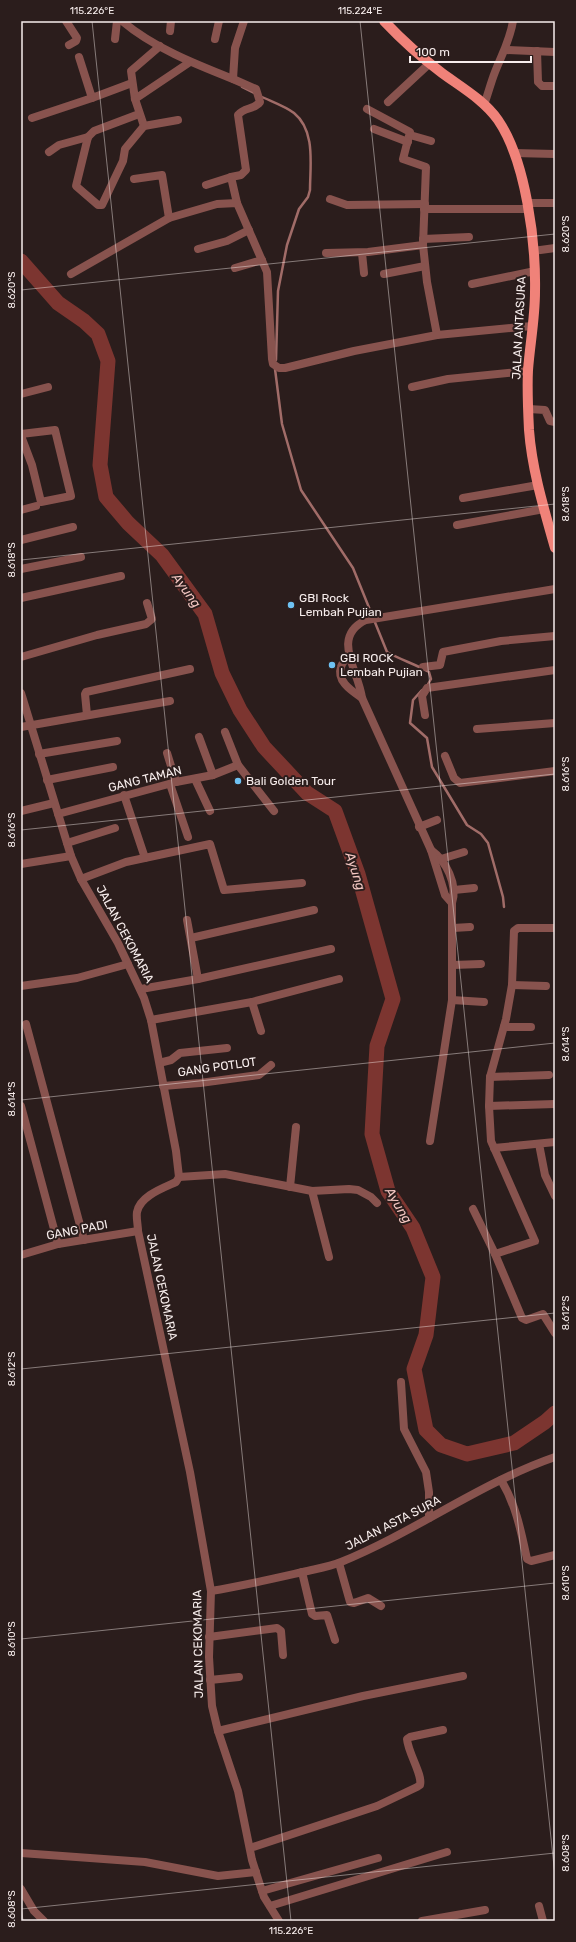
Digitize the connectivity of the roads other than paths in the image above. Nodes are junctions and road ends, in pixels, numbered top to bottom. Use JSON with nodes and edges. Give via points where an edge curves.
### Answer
{"nodes":[{"id":1,"x":66,"y":21,"type":"edge"},
{"id":2,"x":117,"y":21,"type":"edge"},
{"id":3,"x":122,"y":21,"type":"edge"},
{"id":4,"x":171,"y":21,"type":"edge"},
{"id":5,"x":219,"y":21,"type":"edge"},
{"id":6,"x":244,"y":21,"type":"edge"},
{"id":7,"x":384,"y":21,"type":"edge"},
{"id":8,"x":513,"y":21,"type":"edge"},
{"id":9,"x":170,"y":31,"type":"dead end"},
{"id":10,"x":115,"y":39,"type":"dead end"},
{"id":11,"x":215,"y":39,"type":"dead end"},
{"id":12,"x":69,"y":45,"type":"dead end"},
{"id":13,"x":160,"y":46,"type":"junction"},
{"id":14,"x":506,"y":50,"type":"junction"},
{"id":15,"x":537,"y":51,"type":"junction"},
{"id":16,"x":555,"y":52,"type":"edge"},
{"id":17,"x":79,"y":57,"type":"dead end"},
{"id":18,"x":190,"y":62,"type":"junction"},
{"id":19,"x":430,"y":63,"type":"junction"},
{"id":20,"x":233,"y":79,"type":"junction"},
{"id":21,"x":132,"y":83,"type":"junction"},
{"id":22,"x":555,"y":86,"type":"edge"},
{"id":23,"x":92,"y":98,"type":"junction"},
{"id":24,"x":135,"y":99,"type":"junction"},
{"id":25,"x":388,"y":102,"type":"dead end"},
{"id":26,"x":484,"y":105,"type":"junction"},
{"id":27,"x":367,"y":108,"type":"dead end"},
{"id":28,"x":139,"y":114,"type":"junction"},
{"id":29,"x":32,"y":118,"type":"dead end"},
{"id":30,"x":178,"y":120,"type":"dead end"},
{"id":31,"x":144,"y":126,"type":"junction"},
{"id":32,"x":374,"y":129,"type":"dead end"},
{"id":33,"x":88,"y":136,"type":"junction"},
{"id":34,"x":409,"y":138,"type":"junction"},
{"id":35,"x":431,"y":141,"type":"dead end"},
{"id":36,"x":49,"y":152,"type":"dead end"},
{"id":37,"x":514,"y":153,"type":"junction"},
{"id":38,"x":555,"y":154,"type":"edge"},
{"id":39,"x":231,"y":177,"type":"junction"},
{"id":40,"x":134,"y":179,"type":"dead end"},
{"id":41,"x":206,"y":185,"type":"dead end"},
{"id":42,"x":330,"y":198,"type":"dead end"},
{"id":43,"x":237,"y":202,"type":"junction"},
{"id":44,"x":555,"y":204,"type":"edge"},
{"id":45,"x":425,"y":206,"type":"junction"},
{"id":46,"x":527,"y":206,"type":"junction"},
{"id":47,"x":169,"y":218,"type":"junction"},
{"id":48,"x":249,"y":230,"type":"junction"},
{"id":49,"x":469,"y":237,"type":"dead end"},
{"id":50,"x":423,"y":242,"type":"junction"},
{"id":51,"x":555,"y":248,"type":"edge"},
{"id":52,"x":198,"y":249,"type":"dead end"},
{"id":53,"x":533,"y":251,"type":"junction"},
{"id":54,"x":362,"y":252,"type":"junction"},
{"id":55,"x":326,"y":253,"type":"dead end"},
{"id":56,"x":262,"y":260,"type":"junction"},
{"id":57,"x":425,"y":266,"type":"junction"},
{"id":58,"x":235,"y":268,"type":"dead end"},
{"id":59,"x":535,"y":271,"type":"junction"},
{"id":60,"x":364,"y":273,"type":"dead end"},
{"id":61,"x":71,"y":274,"type":"dead end"},
{"id":62,"x":384,"y":274,"type":"dead end"},
{"id":63,"x":472,"y":284,"type":"dead end"},
{"id":64,"x":532,"y":326,"type":"junction"},
{"id":65,"x":437,"y":335,"type":"junction"},
{"id":66,"x":528,"y":371,"type":"junction"},
{"id":67,"x":48,"y":387,"type":"dead end"},
{"id":68,"x":412,"y":387,"type":"dead end"},
{"id":69,"x":21,"y":394,"type":"edge"},
{"id":70,"x":528,"y":409,"type":"junction"},
{"id":71,"x":555,"y":422,"type":"edge"},
{"id":72,"x":21,"y":435,"type":"edge"},
{"id":73,"x":538,"y":485,"type":"junction"},
{"id":74,"x":462,"y":498,"type":"dead end"},
{"id":75,"x":36,"y":506,"type":"dead end"},
{"id":76,"x":544,"y":509,"type":"junction"},
{"id":77,"x":21,"y":510,"type":"edge"},
{"id":78,"x":457,"y":525,"type":"dead end"},
{"id":79,"x":73,"y":527,"type":"dead end"},
{"id":80,"x":21,"y":540,"type":"edge"},
{"id":81,"x":555,"y":548,"type":"edge"},
{"id":82,"x":81,"y":558,"type":"dead end"},
{"id":83,"x":21,"y":569,"type":"edge"},
{"id":84,"x":122,"y":576,"type":"dead end"},
{"id":85,"x":555,"y":589,"type":"edge"},
{"id":86,"x":21,"y":598,"type":"edge"},
{"id":87,"x":147,"y":603,"type":"dead end"},
{"id":88,"x":555,"y":636,"type":"edge"},
{"id":89,"x":348,"y":655,"type":"junction"},
{"id":90,"x":21,"y":657,"type":"edge"},
{"id":91,"x":423,"y":667,"type":"dead end"},
{"id":92,"x":190,"y":669,"type":"dead end"},
{"id":93,"x":555,"y":670,"type":"edge"},
{"id":94,"x":21,"y":694,"type":"edge"},
{"id":95,"x":362,"y":698,"type":"junction"},
{"id":96,"x":170,"y":701,"type":"dead end"},
{"id":97,"x":425,"y":715,"type":"dead end"},
{"id":98,"x":87,"y":716,"type":"junction"},
{"id":99,"x":555,"y":723,"type":"edge"},
{"id":100,"x":31,"y":726,"type":"junction"},
{"id":101,"x":21,"y":727,"type":"edge"},
{"id":102,"x":477,"y":729,"type":"dead end"},
{"id":103,"x":225,"y":732,"type":"dead end"},
{"id":104,"x":199,"y":737,"type":"dead end"},
{"id":105,"x":116,"y":741,"type":"dead end"},
{"id":106,"x":167,"y":753,"type":"dead end"},
{"id":107,"x":39,"y":754,"type":"junction"},
{"id":108,"x":445,"y":756,"type":"dead end"},
{"id":109,"x":238,"y":765,"type":"junction"},
{"id":110,"x":112,"y":767,"type":"dead end"},
{"id":111,"x":555,"y":771,"type":"edge"},
{"id":112,"x":213,"y":775,"type":"junction"},
{"id":113,"x":195,"y":779,"type":"junction"},
{"id":114,"x":47,"y":780,"type":"junction"},
{"id":115,"x":173,"y":783,"type":"junction"},
{"id":116,"x":124,"y":796,"type":"junction"},
{"id":117,"x":54,"y":803,"type":"junction"},
{"id":118,"x":21,"y":811,"type":"edge"},
{"id":119,"x":210,"y":811,"type":"dead end"},
{"id":120,"x":274,"y":811,"type":"dead end"},
{"id":121,"x":58,"y":814,"type":"junction"},
{"id":122,"x":437,"y":820,"type":"dead end"},
{"id":123,"x":420,"y":827,"type":"junction"},
{"id":124,"x":115,"y":828,"type":"dead end"},
{"id":125,"x":188,"y":837,"type":"dead end"},
{"id":126,"x":67,"y":843,"type":"junction"},
{"id":127,"x":431,"y":850,"type":"junction"},
{"id":128,"x":464,"y":852,"type":"dead end"},
{"id":129,"x":72,"y":856,"type":"junction"},
{"id":130,"x":145,"y":858,"type":"junction"},
{"id":131,"x":441,"y":859,"type":"junction"},
{"id":132,"x":21,"y":864,"type":"edge"},
{"id":133,"x":81,"y":879,"type":"junction"},
{"id":134,"x":302,"y":883,"type":"dead end"},
{"id":135,"x":474,"y":888,"type":"dead end"},
{"id":136,"x":454,"y":890,"type":"junction"},
{"id":137,"x":452,"y":903,"type":"junction"},
{"id":138,"x":314,"y":910,"type":"dead end"},
{"id":139,"x":188,"y":920,"type":"dead end"},
{"id":140,"x":470,"y":927,"type":"dead end"},
{"id":141,"x":453,"y":928,"type":"junction"},
{"id":142,"x":555,"y":928,"type":"edge"},
{"id":143,"x":191,"y":938,"type":"junction"},
{"id":144,"x":332,"y":949,"type":"dead end"},
{"id":145,"x":128,"y":964,"type":"junction"},
{"id":146,"x":453,"y":964,"type":"junction"},
{"id":147,"x":481,"y":964,"type":"dead end"},
{"id":148,"x":198,"y":979,"type":"junction"},
{"id":149,"x":339,"y":979,"type":"dead end"},
{"id":150,"x":512,"y":985,"type":"junction"},
{"id":151,"x":21,"y":986,"type":"edge"},
{"id":152,"x":546,"y":986,"type":"dead end"},
{"id":153,"x":141,"y":989,"type":"junction"},
{"id":154,"x":452,"y":1000,"type":"junction"},
{"id":155,"x":252,"y":1002,"type":"junction"},
{"id":156,"x":484,"y":1002,"type":"dead end"},
{"id":157,"x":151,"y":1020,"type":"junction"},
{"id":158,"x":26,"y":1024,"type":"dead end"},
{"id":159,"x":504,"y":1027,"type":"junction"},
{"id":160,"x":531,"y":1027,"type":"dead end"},
{"id":161,"x":261,"y":1031,"type":"dead end"},
{"id":162,"x":227,"y":1048,"type":"dead end"},
{"id":163,"x":160,"y":1063,"type":"junction"},
{"id":164,"x":271,"y":1065,"type":"dead end"},
{"id":165,"x":549,"y":1075,"type":"dead end"},
{"id":166,"x":490,"y":1077,"type":"junction"},
{"id":167,"x":163,"y":1086,"type":"junction"},
{"id":168,"x":555,"y":1104,"type":"edge"},
{"id":169,"x":21,"y":1106,"type":"edge"},
{"id":170,"x":489,"y":1106,"type":"junction"},
{"id":171,"x":296,"y":1127,"type":"dead end"},
{"id":172,"x":430,"y":1141,"type":"dead end"},
{"id":173,"x":555,"y":1142,"type":"edge"},
{"id":174,"x":539,"y":1144,"type":"junction"},
{"id":175,"x":494,"y":1148,"type":"junction"},
{"id":176,"x":180,"y":1177,"type":"junction"},
{"id":177,"x":290,"y":1187,"type":"junction"},
{"id":178,"x":312,"y":1191,"type":"junction"},
{"id":179,"x":555,"y":1196,"type":"edge"},
{"id":180,"x":376,"y":1203,"type":"dead end"},
{"id":181,"x":473,"y":1209,"type":"dead end"},
{"id":182,"x":138,"y":1230,"type":"junction"},
{"id":183,"x":84,"y":1240,"type":"junction"},
{"id":184,"x":58,"y":1244,"type":"junction"},
{"id":185,"x":495,"y":1254,"type":"junction"},
{"id":186,"x":21,"y":1255,"type":"edge"},
{"id":187,"x":329,"y":1257,"type":"dead end"},
{"id":188,"x":555,"y":1333,"type":"edge"},
{"id":189,"x":401,"y":1382,"type":"dead end"},
{"id":190,"x":555,"y":1457,"type":"edge"},
{"id":191,"x":501,"y":1480,"type":"junction"},
{"id":192,"x":429,"y":1518,"type":"junction"},
{"id":193,"x":555,"y":1555,"type":"edge"},
{"id":194,"x":339,"y":1563,"type":"junction"},
{"id":195,"x":302,"y":1572,"type":"junction"},
{"id":196,"x":211,"y":1591,"type":"junction"},
{"id":197,"x":380,"y":1606,"type":"dead end"},
{"id":198,"x":209,"y":1637,"type":"junction"},
{"id":199,"x":335,"y":1640,"type":"dead end"},
{"id":200,"x":283,"y":1654,"type":"dead end"},
{"id":201,"x":463,"y":1676,"type":"dead end"},
{"id":202,"x":239,"y":1677,"type":"dead end"},
{"id":203,"x":210,"y":1680,"type":"junction"},
{"id":204,"x":443,"y":1730,"type":"dead end"},
{"id":205,"x":218,"y":1731,"type":"junction"},
{"id":206,"x":250,"y":1848,"type":"junction"},
{"id":207,"x":21,"y":1852,"type":"edge"},
{"id":208,"x":447,"y":1852,"type":"dead end"},
{"id":209,"x":378,"y":1858,"type":"dead end"},
{"id":210,"x":256,"y":1872,"type":"junction"},
{"id":211,"x":21,"y":1889,"type":"edge"},
{"id":212,"x":262,"y":1891,"type":"junction"},
{"id":213,"x":270,"y":1906,"type":"junction"},
{"id":214,"x":539,"y":1906,"type":"dead end"},
{"id":215,"x":485,"y":1910,"type":"dead end"},
{"id":216,"x":44,"y":1921,"type":"edge"},
{"id":217,"x":279,"y":1921,"type":"edge"},
{"id":218,"x":422,"y":1921,"type":"edge"},
{"id":219,"x":543,"y":1921,"type":"edge"}],
"edges":[{"from":1,"to":12,"type":"street","via":[[77,38]]},
{"from":2,"to":10,"type":"street"},
{"from":3,"to":13,"type":"street"},
{"from":4,"to":9,"type":"street"},
{"from":5,"to":11,"type":"street"},
{"from":6,"to":20,"type":"street","via":[[236,48]]},
{"from":7,"to":19,"type":"main road","name":"JALAN ANTASURA"},
{"from":8,"to":14,"type":"street"},
{"from":13,"to":18,"type":"street"},
{"from":13,"to":21,"type":"street","via":[[133,67]]},
{"from":14,"to":15,"type":"street"},
{"from":14,"to":26,"type":"street","via":[[493,77]]},
{"from":15,"to":16,"type":"street"},
{"from":15,"to":22,"type":"street","via":[[538,82],[542,86]]},
{"from":17,"to":23,"type":"street"},
{"from":18,"to":20,"type":"street"},
{"from":18,"to":24,"type":"street"},
{"from":19,"to":25,"type":"street"},
{"from":19,"to":26,"type":"main road","name":"JALAN ANTASURA"},
{"from":20,"to":39,"type":"street","via":[[256,89],[260,102],[238,115],[246,170]]},
{"from":21,"to":23,"type":"street"},
{"from":21,"to":24,"type":"street"},
{"from":23,"to":29,"type":"street"},
{"from":24,"to":28,"type":"street"},
{"from":26,"to":37,"type":"main road","name":"JALAN ANTASURA","via":[[497,119]]},
{"from":27,"to":34,"type":"street","via":[[409,131]]},
{"from":28,"to":31,"type":"street"},
{"from":28,"to":33,"type":"street","via":[[94,131]]},
{"from":30,"to":31,"type":"street"},
{"from":31,"to":33,"type":"street","via":[[125,149],[123,160],[101,205],[76,186]]},
{"from":32,"to":34,"type":"street"},
{"from":33,"to":36,"type":"street","via":[[59,145]]},
{"from":34,"to":35,"type":"street"},
{"from":34,"to":45,"type":"street","via":[[403,159],[426,168]]},
{"from":37,"to":38,"type":"street"},
{"from":37,"to":46,"type":"main road","name":"JALAN ANTASURA"},
{"from":39,"to":41,"type":"street"},
{"from":39,"to":43,"type":"street"},
{"from":40,"to":47,"type":"street","via":[[162,175]]},
{"from":42,"to":45,"type":"street","via":[[347,205]]},
{"from":43,"to":47,"type":"street","via":[[217,204]]},
{"from":43,"to":48,"type":"street"},
{"from":44,"to":46,"type":"street"},
{"from":45,"to":46,"type":"street"},
{"from":45,"to":50,"type":"street"},
{"from":46,"to":53,"type":"main road","name":"JALAN ANTASURA"},
{"from":47,"to":61,"type":"street"},
{"from":48,"to":52,"type":"street","via":[[227,241]]},
{"from":48,"to":56,"type":"street"},
{"from":49,"to":50,"type":"street"},
{"from":50,"to":54,"type":"street"},
{"from":50,"to":57,"type":"street"},
{"from":51,"to":53,"type":"street"},
{"from":53,"to":59,"type":"main road","name":"JALAN ANTASURA"},
{"from":54,"to":55,"type":"street"},
{"from":54,"to":60,"type":"street"},
{"from":56,"to":58,"type":"street"},
{"from":56,"to":65,"type":"street","via":[[267,272],[272,359],[276,366],[285,368]]},
{"from":57,"to":62,"type":"street"},
{"from":57,"to":65,"type":"street"},
{"from":59,"to":63,"type":"street"},
{"from":59,"to":64,"type":"main road","name":"JALAN ANTASURA"},
{"from":64,"to":65,"type":"street"},
{"from":64,"to":66,"type":"main road","name":"JALAN ANTASURA"},
{"from":66,"to":68,"type":"street","via":[[448,379]]},
{"from":66,"to":70,"type":"main road","name":"JALAN ANTASURA"},
{"from":67,"to":69,"type":"street"},
{"from":70,"to":71,"type":"street","via":[[545,410],[550,421]]},
{"from":70,"to":73,"type":"main road","name":"JALAN ANTASURA","via":[[530,442]]},
{"from":72,"to":72,"type":"street","via":[[55,430],[71,496],[41,502],[32,464]]},
{"from":73,"to":74,"type":"street"},
{"from":73,"to":76,"type":"main road","name":"JALAN ANTASURA"},
{"from":75,"to":77,"type":"street"},
{"from":76,"to":78,"type":"street"},
{"from":76,"to":81,"type":"main road","name":"JALAN ANTASURA"},
{"from":79,"to":80,"type":"street"},
{"from":82,"to":83,"type":"street"},
{"from":84,"to":86,"type":"street"},
{"from":85,"to":89,"type":"street","via":[[366,620],[352,633]]},
{"from":87,"to":90,"type":"street","via":[[152,619],[146,624]]},
{"from":88,"to":91,"type":"street","via":[[443,652],[440,665]]},
{"from":89,"to":95,"type":"street","via":[[360,685]]},
{"from":89,"to":95,"type":"street","via":[[341,666],[341,672],[349,689]]},
{"from":92,"to":98,"type":"street","via":[[86,692]]},
{"from":93,"to":97,"type":"street","via":[[427,688],[422,696]]},
{"from":94,"to":100,"type":"street","name":"JALAN CEKOMARIA"},
{"from":95,"to":123,"type":"street"},
{"from":96,"to":98,"type":"street"},
{"from":98,"to":100,"type":"street"},
{"from":99,"to":102,"type":"street"},
{"from":100,"to":101,"type":"street"},
{"from":100,"to":107,"type":"street","name":"JALAN CEKOMARIA"},
{"from":103,"to":109,"type":"street"},
{"from":104,"to":112,"type":"street"},
{"from":105,"to":107,"type":"street"},
{"from":106,"to":115,"type":"street"},
{"from":107,"to":114,"type":"street","name":"JALAN CEKOMARIA"},
{"from":108,"to":111,"type":"street","via":[[454,778],[460,783]]},
{"from":109,"to":112,"type":"street","name":"GANG TAMAN"},
{"from":109,"to":120,"type":"street"},
{"from":110,"to":114,"type":"street"},
{"from":112,"to":113,"type":"street","name":"GANG TAMAN"},
{"from":113,"to":115,"type":"street","name":"GANG TAMAN"},
{"from":113,"to":119,"type":"street"},
{"from":114,"to":117,"type":"street","name":"JALAN CEKOMARIA"},
{"from":115,"to":116,"type":"street","name":"GANG TAMAN"},
{"from":115,"to":125,"type":"street"},
{"from":116,"to":121,"type":"street","name":"GANG TAMAN"},
{"from":116,"to":130,"type":"street"},
{"from":117,"to":118,"type":"street"},
{"from":117,"to":121,"type":"street","name":"JALAN CEKOMARIA"},
{"from":121,"to":126,"type":"street","name":"JALAN CEKOMARIA"},
{"from":122,"to":123,"type":"street"},
{"from":123,"to":127,"type":"street"},
{"from":124,"to":126,"type":"street"},
{"from":126,"to":129,"type":"street","name":"JALAN CEKOMARIA"},
{"from":127,"to":131,"type":"street"},
{"from":127,"to":137,"type":"street","via":[[445,895]]},
{"from":128,"to":131,"type":"street"},
{"from":129,"to":132,"type":"street"},
{"from":129,"to":133,"type":"street","name":"JALAN CEKOMARIA"},
{"from":130,"to":133,"type":"street"},
{"from":130,"to":134,"type":"street","via":[[210,844],[224,890]]},
{"from":131,"to":136,"type":"street"},
{"from":133,"to":145,"type":"street","name":"JALAN CEKOMARIA"},
{"from":135,"to":136,"type":"street"},
{"from":136,"to":137,"type":"street"},
{"from":137,"to":141,"type":"street"},
{"from":138,"to":143,"type":"street"},
{"from":139,"to":143,"type":"street"},
{"from":140,"to":141,"type":"street"},
{"from":141,"to":146,"type":"street"},
{"from":142,"to":150,"type":"street","via":[[518,928],[514,931]]},
{"from":143,"to":148,"type":"street"},
{"from":144,"to":148,"type":"street"},
{"from":145,"to":151,"type":"street","via":[[78,978]]},
{"from":145,"to":153,"type":"street","name":"JALAN CEKOMARIA"},
{"from":146,"to":147,"type":"street"},
{"from":146,"to":154,"type":"street"},
{"from":148,"to":153,"type":"street"},
{"from":149,"to":155,"type":"street"},
{"from":150,"to":152,"type":"street"},
{"from":150,"to":159,"type":"street"},
{"from":153,"to":157,"type":"street","name":"JALAN CEKOMARIA"},
{"from":154,"to":156,"type":"street"},
{"from":154,"to":172,"type":"street"},
{"from":155,"to":157,"type":"street"},
{"from":155,"to":161,"type":"street"},
{"from":157,"to":163,"type":"street","name":"JALAN CEKOMARIA"},
{"from":158,"to":183,"type":"street"},
{"from":159,"to":160,"type":"street"},
{"from":159,"to":166,"type":"street"},
{"from":162,"to":163,"type":"street","via":[[180,1053],[171,1060]]},
{"from":163,"to":167,"type":"street","name":"JALAN CEKOMARIA"},
{"from":164,"to":167,"type":"street","name":"GANG POTLOT","via":[[259,1075]]},
{"from":165,"to":166,"type":"street"},
{"from":166,"to":170,"type":"street"},
{"from":167,"to":176,"type":"street","name":"JALAN CEKOMARIA"},
{"from":168,"to":170,"type":"street"},
{"from":169,"to":184,"type":"street"},
{"from":170,"to":175,"type":"street","via":[[491,1141]]},
{"from":171,"to":177,"type":"street"},
{"from":173,"to":174,"type":"street"},
{"from":174,"to":175,"type":"street"},
{"from":174,"to":179,"type":"street","via":[[546,1175]]},
{"from":175,"to":185,"type":"street","via":[[535,1241]]},
{"from":176,"to":177,"type":"street","via":[[225,1174]]},
{"from":176,"to":182,"type":"street","name":"JALAN CEKOMARIA","via":[[176,1182],[144,1200],[137,1211]]},
{"from":177,"to":178,"type":"street"},
{"from":178,"to":180,"type":"street","via":[[358,1190]]},
{"from":178,"to":187,"type":"street"},
{"from":181,"to":185,"type":"street"},
{"from":182,"to":183,"type":"street","name":"GANG PADI"},
{"from":182,"to":196,"type":"street","name":"JALAN CEKOMARIA","via":[[190,1472]]},
{"from":183,"to":184,"type":"street","name":"GANG PADI"},
{"from":184,"to":186,"type":"street","name":"GANG PADI"},
{"from":185,"to":188,"type":"street","via":[[522,1318],[526,1320],[543,1314]]},
{"from":189,"to":192,"type":"street","via":[[404,1428],[426,1472]]},
{"from":190,"to":191,"type":"street","name":"JALAN ASTA SURA"},
{"from":191,"to":192,"type":"street","name":"JALAN ASTA SURA"},
{"from":191,"to":193,"type":"street","via":[[512,1498],[527,1559],[531,1561]]},
{"from":192,"to":194,"type":"street","name":"JALAN ASTA SURA","via":[[393,1539]]},
{"from":194,"to":195,"type":"street","name":"JALAN ASTA SURA"},
{"from":194,"to":197,"type":"street","via":[[350,1602],[368,1598]]},
{"from":195,"to":196,"type":"street","name":"JALAN ASTA SURA","via":[[269,1581]]},
{"from":195,"to":199,"type":"street","via":[[312,1614],[327,1615]]},
{"from":196,"to":198,"type":"street","name":"JALAN CEKOMARIA"},
{"from":198,"to":200,"type":"street","via":[[278,1628],[281,1631]]},
{"from":198,"to":203,"type":"street","name":"JALAN CEKOMARIA"},
{"from":201,"to":205,"type":"street","via":[[363,1696]]},
{"from":202,"to":203,"type":"street"},
{"from":203,"to":205,"type":"street","name":"JALAN CEKOMARIA","via":[[212,1706]]},
{"from":204,"to":206,"type":"street","via":[[407,1739],[412,1760],[421,1780],[417,1787],[377,1806]]},
{"from":205,"to":206,"type":"street","name":"JALAN CEKOMARIA","via":[[238,1790]]},
{"from":206,"to":210,"type":"street","name":"JALAN CEKOMARIA"},
{"from":207,"to":210,"type":"street","via":[[145,1862],[218,1876]]},
{"from":208,"to":213,"type":"street"},
{"from":209,"to":212,"type":"street"},
{"from":210,"to":212,"type":"street","name":"JALAN CEKOMARIA"},
{"from":211,"to":216,"type":"street","via":[[34,1912]]},
{"from":212,"to":213,"type":"street","name":"JALAN CEKOMARIA"},
{"from":213,"to":217,"type":"street","name":"JALAN CEKOMARIA"},
{"from":214,"to":219,"type":"street"},
{"from":215,"to":218,"type":"street"}]}
